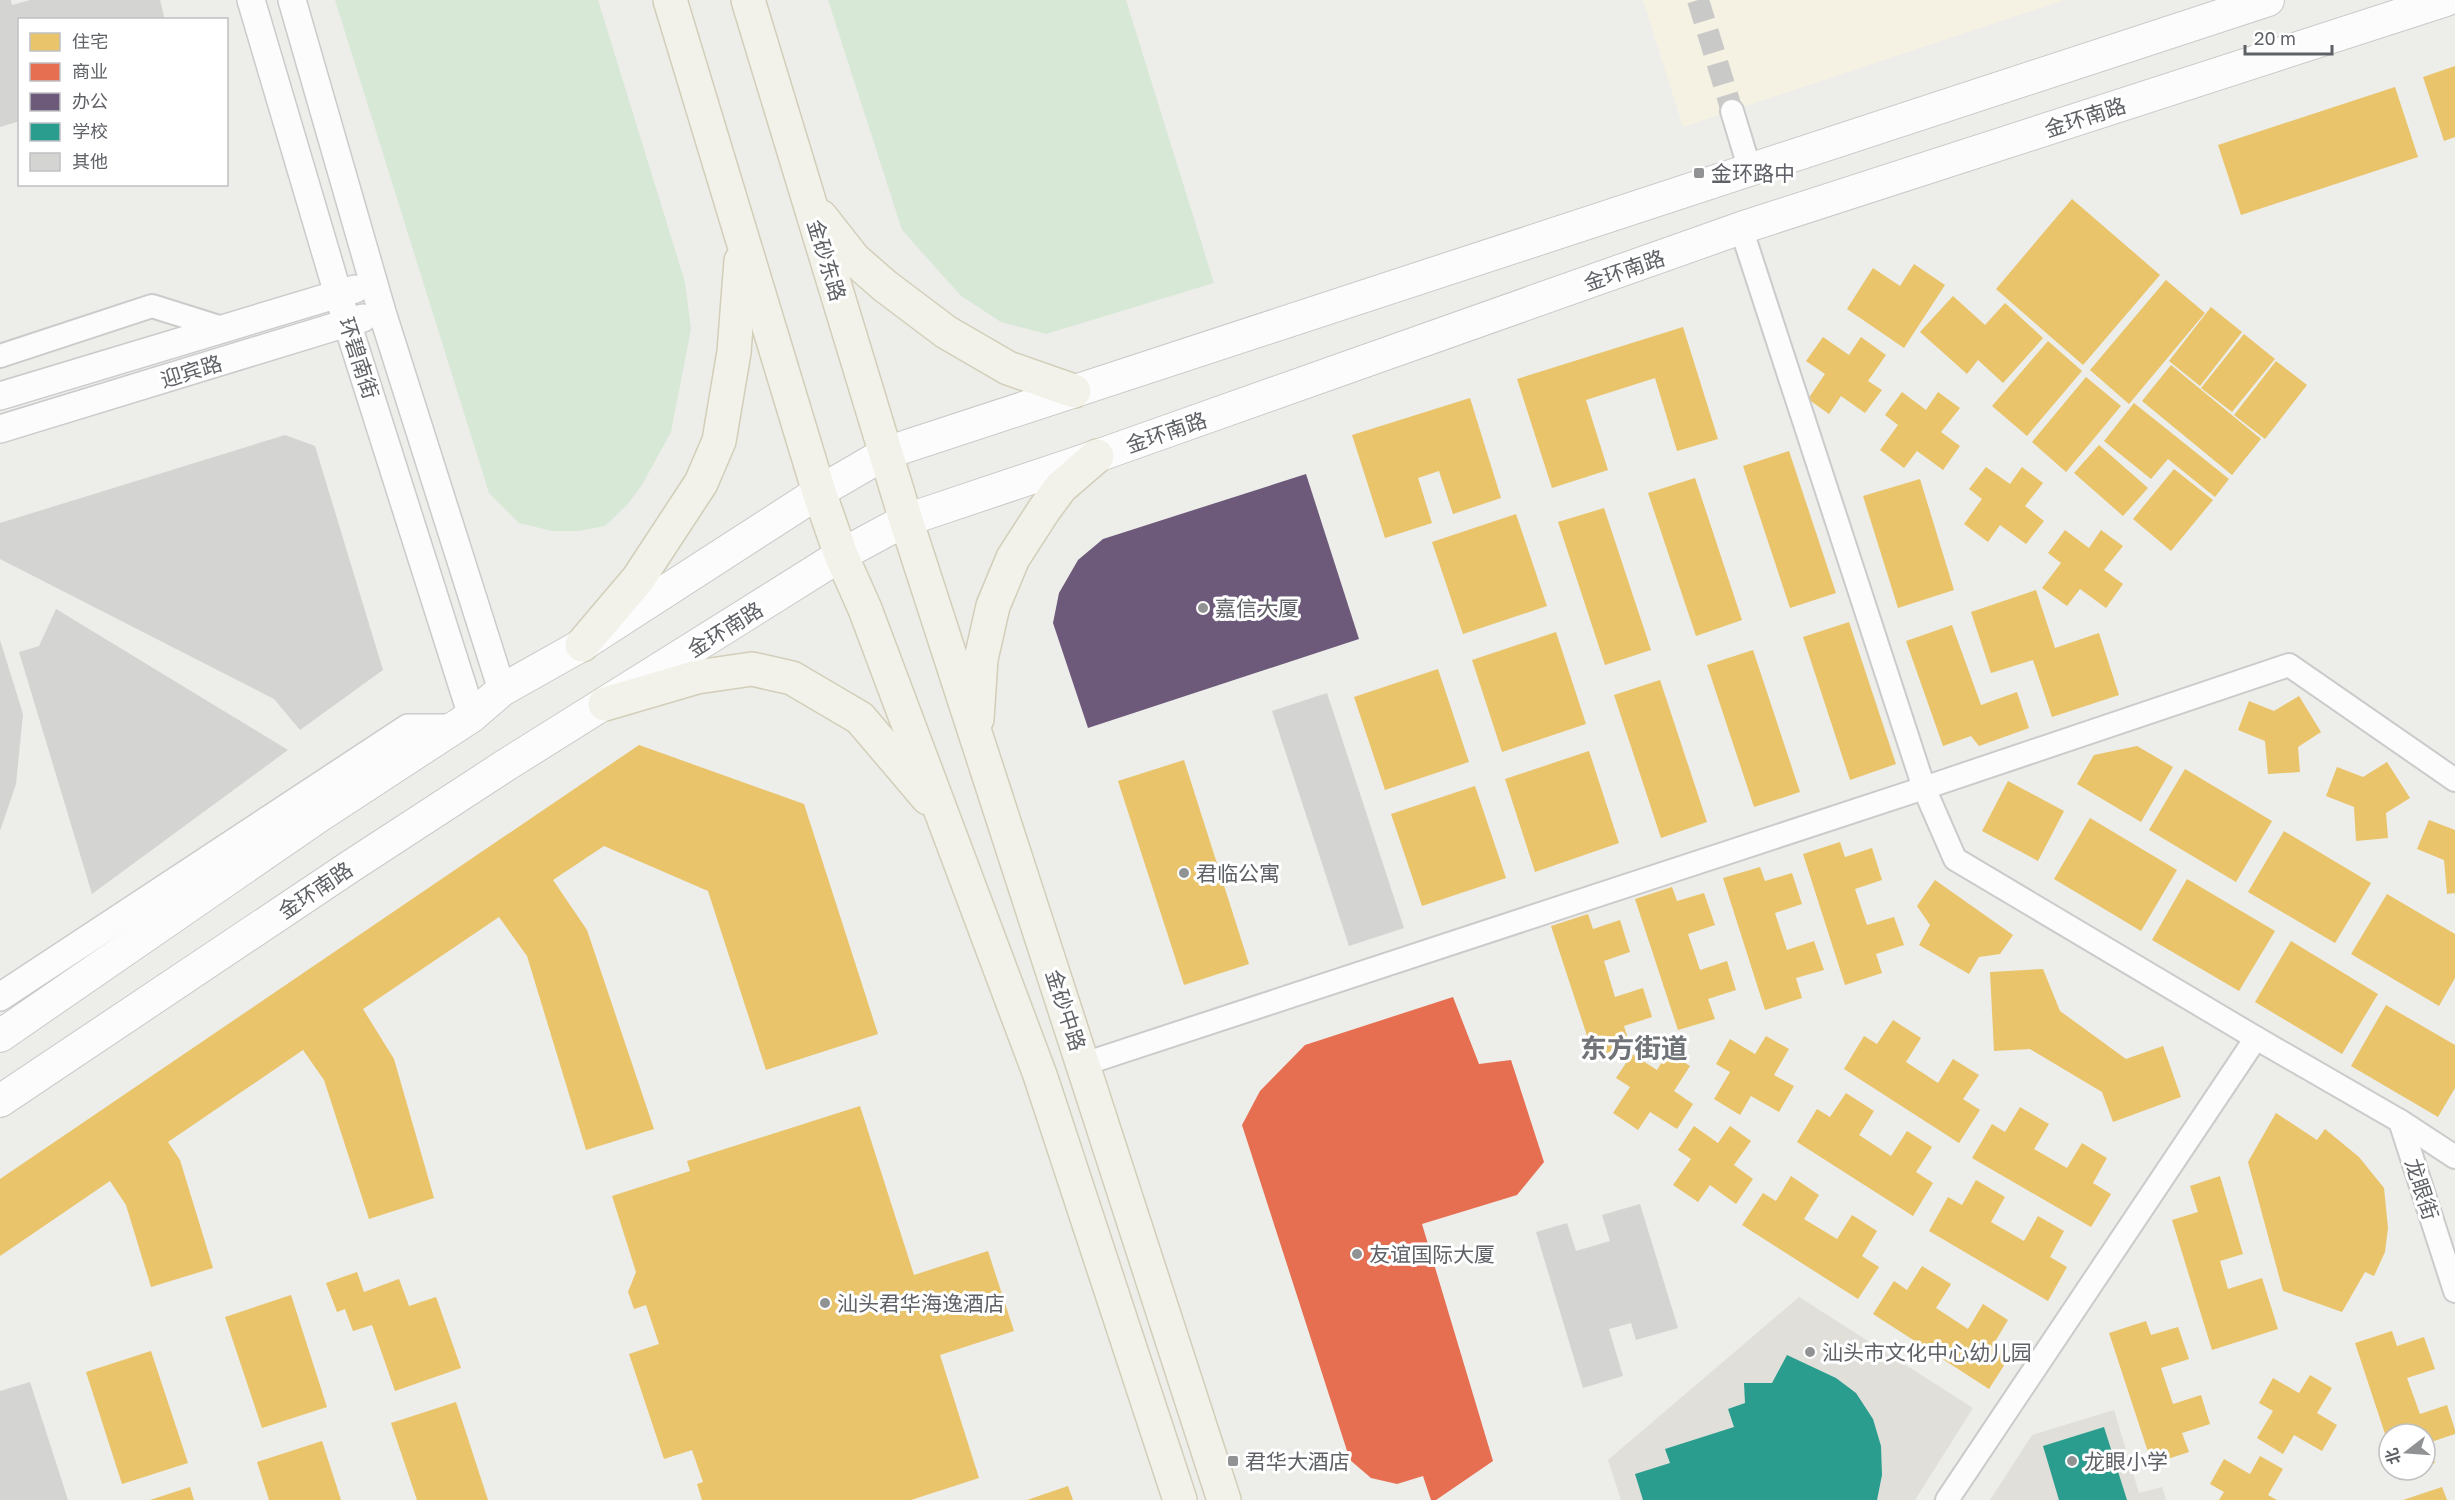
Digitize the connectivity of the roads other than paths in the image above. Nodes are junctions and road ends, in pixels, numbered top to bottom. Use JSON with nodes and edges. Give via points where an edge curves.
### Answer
{"nodes":[{"id":1,"x":250,"y":0,"type":"edge"},
{"id":2,"x":292,"y":0,"type":"edge"},
{"id":3,"x":670,"y":0,"type":"edge"},
{"id":4,"x":748,"y":0,"type":"edge"},
{"id":5,"x":2268,"y":0,"type":"edge"},
{"id":6,"x":2446,"y":0,"type":"edge"},
{"id":7,"x":1732,"y":111,"type":"tunnel mouth"},
{"id":8,"x":1750,"y":170,"type":"junction"},
{"id":9,"x":810,"y":202,"type":"junction"},
{"id":10,"x":1741,"y":228,"type":"junction"},
{"id":11,"x":742,"y":245,"type":"junction"},
{"id":12,"x":374,"y":284,"type":"junction"},
{"id":13,"x":338,"y":294,"type":"junction"},
{"id":14,"x":382,"y":312,"type":"junction"},
{"id":15,"x":348,"y":323,"type":"junction"},
{"id":16,"x":225,"y":328,"type":"junction"},
{"id":17,"x":0,"y":356,"type":"edge"},
{"id":18,"x":1074,"y":391,"type":"junction"},
{"id":19,"x":0,"y":396,"type":"edge"},
{"id":20,"x":0,"y":429,"type":"edge"},
{"id":21,"x":886,"y":453,"type":"junction"},
{"id":22,"x":1097,"y":456,"type":"junction"},
{"id":23,"x":819,"y":492,"type":"junction"},
{"id":24,"x":906,"y":520,"type":"junction"},
{"id":25,"x":841,"y":555,"type":"junction"},
{"id":26,"x":582,"y":645,"type":"junction"},
{"id":27,"x":502,"y":690,"type":"junction"},
{"id":28,"x":605,"y":704,"type":"junction"},
{"id":29,"x":462,"y":722,"type":"junction"},
{"id":30,"x":976,"y":736,"type":"junction"},
{"id":31,"x":2455,"y":780,"type":"edge"},
{"id":32,"x":1924,"y":788,"type":"junction"},
{"id":33,"x":941,"y":813,"type":"junction"},
{"id":34,"x":0,"y":997,"type":"edge"},
{"id":35,"x":0,"y":1036,"type":"edge"},
{"id":36,"x":2256,"y":1038,"type":"junction"},
{"id":37,"x":1084,"y":1064,"type":"junction"},
{"id":38,"x":0,"y":1101,"type":"edge"},
{"id":39,"x":2400,"y":1121,"type":"junction"},
{"id":40,"x":2455,"y":1157,"type":"edge"},
{"id":41,"x":2455,"y":1285,"type":"edge"},
{"id":42,"x":1180,"y":1500,"type":"edge"},
{"id":43,"x":1224,"y":1500,"type":"edge"},
{"id":44,"x":1947,"y":1500,"type":"edge"}],
"edges":[{"from":1,"to":13,"type":"street","name":"环碧南街"},
{"from":2,"to":12,"type":"street","name":"环碧南街"},
{"from":3,"to":11,"type":"main road"},
{"from":4,"to":9,"type":"main road","name":"金砂东路"},
{"from":5,"to":8,"type":"main road"},
{"from":6,"to":10,"type":"main road","name":"金环南路"},
{"from":7,"to":8,"type":"street"},
{"from":8,"to":18,"type":"main road"},
{"from":9,"to":18,"type":"main road","via":[[854,259],[946,332],[1008,368]]},
{"from":9,"to":21,"type":"main road","name":"金砂东路"},
{"from":10,"to":22,"type":"main road","name":"金环南路"},
{"from":10,"to":32,"type":"street"},
{"from":11,"to":23,"type":"main road"},
{"from":11,"to":26,"type":"main road","via":[[734,352],[719,441],[701,483],[638,579]]},
{"from":12,"to":13,"type":"street","name":"迎宾路"},
{"from":12,"to":14,"type":"street","name":"环碧南街"},
{"from":13,"to":15,"type":"street","name":"环碧南街"},
{"from":13,"to":16,"type":"street","name":"迎宾路"},
{"from":14,"to":15,"type":"street","name":"迎宾路"},
{"from":14,"to":27,"type":"street","name":"环碧南街"},
{"from":15,"to":20,"type":"street","name":"迎宾路"},
{"from":15,"to":29,"type":"street","name":"环碧南街"},
{"from":16,"to":17,"type":"street","via":[[152,306]]},
{"from":16,"to":19,"type":"street","name":"迎宾路"},
{"from":18,"to":21,"type":"main road"},
{"from":21,"to":23,"type":"main road"},
{"from":21,"to":24,"type":"main road","name":"金砂东路"},
{"from":22,"to":24,"type":"main road","name":"金环南路"},
{"from":22,"to":30,"type":"main road","via":[[1061,487],[1013,558],[993,606],[981,659]]},
{"from":23,"to":25,"type":"main road"},
{"from":23,"to":26,"type":"main road"},
{"from":24,"to":25,"type":"main road","name":"金环南路"},
{"from":24,"to":30,"type":"main road","name":"金砂中路"},
{"from":25,"to":28,"type":"main road","name":"金环南路"},
{"from":25,"to":33,"type":"main road"},
{"from":26,"to":27,"type":"main road"},
{"from":27,"to":29,"type":"main road"},
{"from":28,"to":33,"type":"main road","via":[[697,677],[752,669],[792,678],[860,718]]},
{"from":28,"to":38,"type":"main road","name":"金环南路","via":[[361,860]]},
{"from":29,"to":34,"type":"street","via":[[408,728]]},
{"from":29,"to":35,"type":"main road"},
{"from":30,"to":37,"type":"main road","name":"金砂中路"},
{"from":31,"to":32,"type":"street","via":[[2289,665]]},
{"from":32,"to":36,"type":"street","via":[[1955,859]]},
{"from":32,"to":37,"type":"street"},
{"from":33,"to":42,"type":"main road","via":[[1040,1075]]},
{"from":36,"to":39,"type":"street"},
{"from":36,"to":44,"type":"street"},
{"from":37,"to":43,"type":"main road","name":"金砂中路"},
{"from":39,"to":40,"type":"street"},
{"from":39,"to":41,"type":"street","name":"龙眼街"}]}
